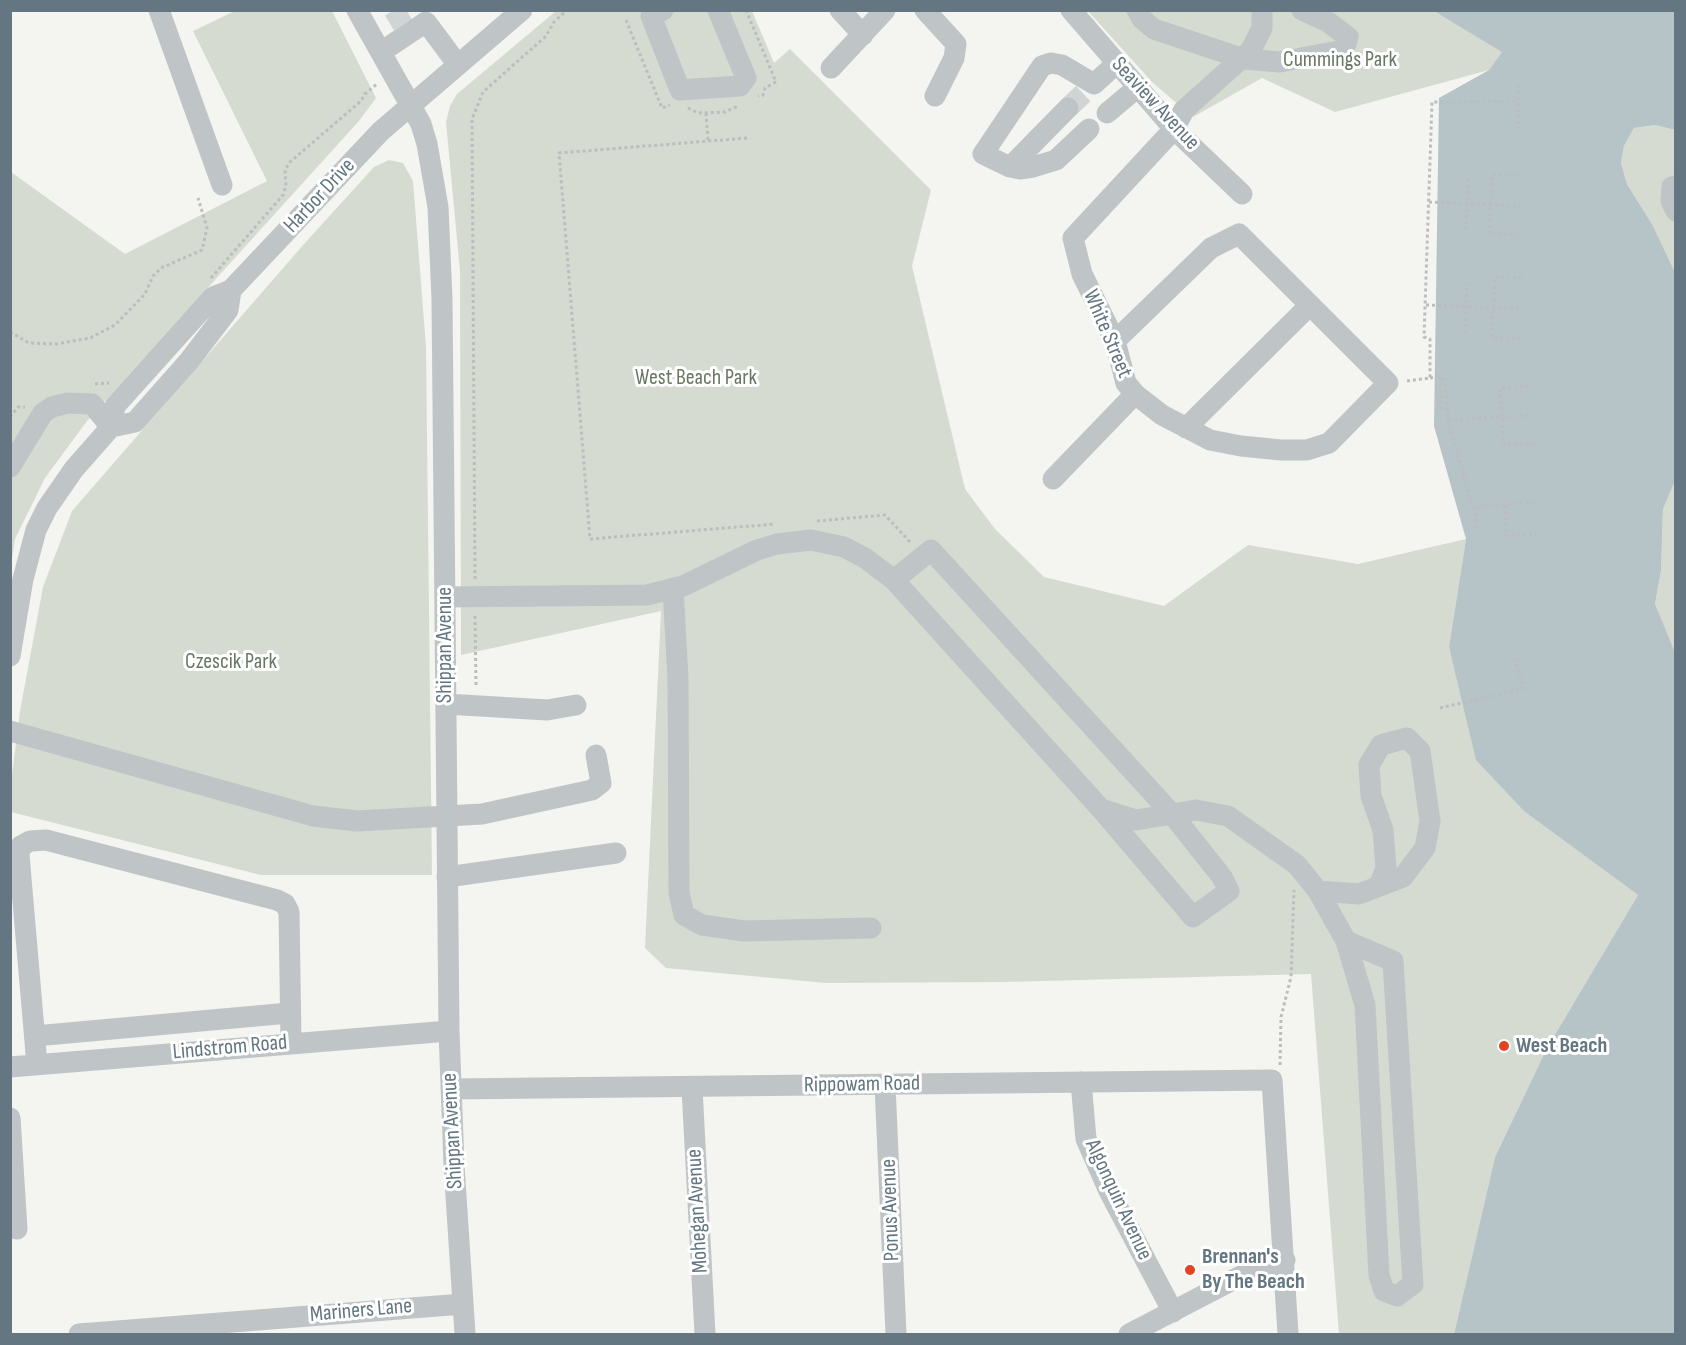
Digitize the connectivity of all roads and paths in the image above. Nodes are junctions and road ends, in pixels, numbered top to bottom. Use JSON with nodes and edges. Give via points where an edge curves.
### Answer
{"nodes":[{"id":1,"x":159,"y":10,"type":"edge"},
{"id":2,"x":357,"y":10,"type":"edge"},
{"id":3,"x":522,"y":10,"type":"edge"},
{"id":4,"x":567,"y":10,"type":"edge"},
{"id":5,"x":663,"y":10,"type":"edge"},
{"id":6,"x":718,"y":10,"type":"edge"},
{"id":7,"x":885,"y":10,"type":"edge"},
{"id":8,"x":925,"y":10,"type":"edge"},
{"id":9,"x":1071,"y":10,"type":"edge"},
{"id":10,"x":1137,"y":10,"type":"edge"},
{"id":11,"x":1262,"y":10,"type":"edge"},
{"id":12,"x":1302,"y":10,"type":"edge"},
{"id":13,"x":839,"y":11,"type":"edge"},
{"id":14,"x":414,"y":23,"type":"edge"},
{"id":15,"x":863,"y":35,"type":"junction"},
{"id":16,"x":381,"y":52,"type":"junction"},
{"id":17,"x":1244,"y":59,"type":"junction"},
{"id":18,"x":1117,"y":63,"type":"junction"},
{"id":19,"x":458,"y":65,"type":"junction"},
{"id":20,"x":831,"y":68,"type":"dead end"},
{"id":21,"x":392,"y":72,"type":"junction"},
{"id":22,"x":1518,"y":85,"type":"dead end"},
{"id":23,"x":1138,"y":87,"type":"junction"},
{"id":24,"x":704,"y":89,"type":"junction"},
{"id":25,"x":935,"y":96,"type":"dead end"},
{"id":26,"x":1518,"y":101,"type":"junction"},
{"id":27,"x":411,"y":105,"type":"junction"},
{"id":28,"x":1068,"y":108,"type":"tunnel mouth"},
{"id":29,"x":1107,"y":113,"type":"dead end"},
{"id":30,"x":1519,"y":128,"type":"dead end"},
{"id":31,"x":1089,"y":129,"type":"dead end"},
{"id":32,"x":1174,"y":129,"type":"junction"},
{"id":33,"x":747,"y":138,"type":"dead end"},
{"id":34,"x":708,"y":141,"type":"junction"},
{"id":35,"x":1010,"y":167,"type":"junction"},
{"id":36,"x":1521,"y":175,"type":"dead end"},
{"id":37,"x":1468,"y":177,"type":"dead end"},
{"id":38,"x":222,"y":185,"type":"dead end"},
{"id":39,"x":1676,"y":186,"type":"edge"},
{"id":40,"x":1242,"y":194,"type":"dead end"},
{"id":41,"x":198,"y":198,"type":"dead end"},
{"id":42,"x":1429,"y":202,"type":"junction"},
{"id":43,"x":1467,"y":203,"type":"junction"},
{"id":44,"x":1490,"y":205,"type":"junction"},
{"id":45,"x":1521,"y":206,"type":"dead end"},
{"id":46,"x":1676,"y":211,"type":"edge"},
{"id":47,"x":1466,"y":230,"type":"dead end"},
{"id":48,"x":1519,"y":235,"type":"dead end"},
{"id":49,"x":1522,"y":278,"type":"dead end"},
{"id":50,"x":210,"y":279,"type":"dead end"},
{"id":51,"x":1467,"y":280,"type":"dead end"},
{"id":52,"x":1310,"y":305,"type":"junction"},
{"id":53,"x":1425,"y":305,"type":"junction"},
{"id":54,"x":1466,"y":307,"type":"junction"},
{"id":55,"x":1493,"y":308,"type":"junction"},
{"id":56,"x":1523,"y":309,"type":"dead end"},
{"id":57,"x":10,"y":332,"type":"edge"},
{"id":58,"x":1466,"y":333,"type":"dead end"},
{"id":59,"x":1521,"y":339,"type":"dead end"},
{"id":60,"x":1115,"y":341,"type":"junction"},
{"id":61,"x":1430,"y":378,"type":"junction"},
{"id":62,"x":1445,"y":378,"type":"dead end"},
{"id":63,"x":118,"y":381,"type":"dead end"},
{"id":64,"x":1388,"y":383,"type":"junction"},
{"id":65,"x":88,"y":385,"type":"dead end"},
{"id":66,"x":1529,"y":386,"type":"dead end"},
{"id":67,"x":1135,"y":394,"type":"junction"},
{"id":68,"x":31,"y":401,"type":"dead end"},
{"id":69,"x":1448,"y":407,"type":"dead end"},
{"id":70,"x":1532,"y":415,"type":"dead end"},
{"id":71,"x":10,"y":417,"type":"edge"},
{"id":72,"x":1502,"y":417,"type":"junction"},
{"id":73,"x":1448,"y":420,"type":"junction"},
{"id":74,"x":111,"y":427,"type":"junction"},
{"id":75,"x":1186,"y":428,"type":"junction"},
{"id":76,"x":1534,"y":443,"type":"dead end"},
{"id":77,"x":10,"y":467,"type":"edge"},
{"id":78,"x":1053,"y":479,"type":"dead end"},
{"id":79,"x":1535,"y":502,"type":"dead end"},
{"id":80,"x":1505,"y":505,"type":"junction"},
{"id":81,"x":1475,"y":507,"type":"junction"},
{"id":82,"x":816,"y":521,"type":"dead end"},
{"id":83,"x":782,"y":523,"type":"dead end"},
{"id":84,"x":1477,"y":532,"type":"dead end"},
{"id":85,"x":1537,"y":534,"type":"dead end"},
{"id":86,"x":924,"y":556,"type":"junction"},
{"id":87,"x":894,"y":580,"type":"junction"},
{"id":88,"x":674,"y":588,"type":"junction"},
{"id":89,"x":445,"y":597,"type":"junction"},
{"id":90,"x":475,"y":597,"type":"junction"},
{"id":91,"x":10,"y":656,"type":"edge"},
{"id":92,"x":1514,"y":657,"type":"dead end"},
{"id":93,"x":446,"y":704,"type":"junction"},
{"id":94,"x":576,"y":705,"type":"dead end"},
{"id":95,"x":476,"y":707,"type":"junction"},
{"id":96,"x":1440,"y":708,"type":"dead end"},
{"id":97,"x":10,"y":731,"type":"edge"},
{"id":98,"x":596,"y":755,"type":"dead end"},
{"id":99,"x":1101,"y":809,"type":"junction"},
{"id":100,"x":1172,"y":814,"type":"junction"},
{"id":101,"x":447,"y":816,"type":"junction"},
{"id":102,"x":616,"y":853,"type":"dead end"},
{"id":103,"x":1304,"y":873,"type":"junction"},
{"id":104,"x":447,"y":877,"type":"junction"},
{"id":105,"x":1379,"y":886,"type":"junction"},
{"id":106,"x":1318,"y":891,"type":"junction"},
{"id":107,"x":871,"y":928,"type":"dead end"},
{"id":108,"x":1346,"y":941,"type":"junction"},
{"id":109,"x":289,"y":1013,"type":"junction"},
{"id":110,"x":449,"y":1031,"type":"junction"},
{"id":111,"x":35,"y":1036,"type":"junction"},
{"id":112,"x":291,"y":1042,"type":"junction"},
{"id":113,"x":37,"y":1065,"type":"junction"},
{"id":114,"x":10,"y":1067,"type":"edge"},
{"id":115,"x":1272,"y":1080,"type":"junction"},
{"id":116,"x":1081,"y":1082,"type":"junction"},
{"id":117,"x":885,"y":1085,"type":"junction"},
{"id":118,"x":692,"y":1088,"type":"junction"},
{"id":119,"x":451,"y":1089,"type":"junction"},
{"id":120,"x":10,"y":1118,"type":"edge"},
{"id":121,"x":17,"y":1229,"type":"dead end"},
{"id":122,"x":1285,"y":1260,"type":"junction"},
{"id":123,"x":463,"y":1304,"type":"junction"},
{"id":124,"x":1173,"y":1312,"type":"junction"},
{"id":125,"x":210,"y":1329,"type":"edge"},
{"id":126,"x":80,"y":1335,"type":"edge"},
{"id":127,"x":465,"y":1335,"type":"edge"},
{"id":128,"x":705,"y":1335,"type":"edge"},
{"id":129,"x":896,"y":1335,"type":"edge"},
{"id":130,"x":1129,"y":1335,"type":"edge"},
{"id":131,"x":1288,"y":1335,"type":"edge"}],
"edges":[{"from":1,"to":38,"type":"street"},
{"from":2,"to":16,"type":"street","name":"Shippan Avenue"},
{"from":3,"to":19,"type":"street"},
{"from":4,"to":90,"type":"path","via":[[546,36],[483,92],[472,119]]},
{"from":5,"to":24,"type":"street","via":[[651,16],[680,90]]},
{"from":6,"to":24,"type":"street","via":[[746,78],[740,86]]},
{"from":7,"to":15,"type":"street"},
{"from":8,"to":25,"type":"street","via":[[956,44],[954,58]]},
{"from":9,"to":18,"type":"street","name":"Seaview Avenue"},
{"from":10,"to":17,"type":"street","via":[[1154,29]]},
{"from":11,"to":17,"type":"street","via":[[1262,28]]},
{"from":12,"to":17,"type":"street","via":[[1328,22],[1348,38],[1344,50],[1280,62]]},
{"from":13,"to":15,"type":"street"},
{"from":14,"to":16,"type":"street"},
{"from":14,"to":19,"type":"street"},
{"from":15,"to":20,"type":"street"},
{"from":16,"to":21,"type":"street","name":"Shippan Avenue"},
{"from":17,"to":32,"type":"street","via":[[1184,110]]},
{"from":18,"to":23,"type":"street","name":"Seaview Avenue"},
{"from":18,"to":35,"type":"street","via":[[1090,88],[1062,65],[1042,66],[983,154]]},
{"from":19,"to":27,"type":"street"},
{"from":21,"to":27,"type":"street","name":"Shippan Avenue"},
{"from":21,"to":50,"type":"path","via":[[290,162],[285,170],[283,195]]},
{"from":22,"to":26,"type":"path"},
{"from":23,"to":29,"type":"street"},
{"from":23,"to":32,"type":"street","name":"Seaview Avenue"},
{"from":24,"to":34,"type":"path"},
{"from":26,"to":30,"type":"path"},
{"from":26,"to":42,"type":"path","via":[[1432,102]]},
{"from":27,"to":74,"type":"street","name":"Harbor Drive","via":[[231,290],[213,297],[115,406]]},
{"from":27,"to":89,"type":"street","name":"Shippan Avenue","via":[[427,144],[438,207]]},
{"from":28,"to":35,"type":"street"},
{"from":31,"to":35,"type":"street","via":[[1056,160],[1027,168]]},
{"from":32,"to":40,"type":"street","name":"Seaview Avenue"},
{"from":32,"to":60,"type":"street","name":"White Street","via":[[1073,238],[1082,274]]},
{"from":33,"to":34,"type":"path"},
{"from":34,"to":83,"type":"path","via":[[559,153],[590,539]]},
{"from":36,"to":44,"type":"path","via":[[1492,175]]},
{"from":37,"to":43,"type":"path"},
{"from":39,"to":46,"type":"street","via":[[1672,188],[1671,201]]},
{"from":41,"to":57,"type":"path","via":[[207,228],[202,250],[161,268],[145,294],[115,325],[90,338],[56,344],[29,343]]},
{"from":42,"to":43,"type":"path"},
{"from":42,"to":53,"type":"path"},
{"from":43,"to":44,"type":"path"},
{"from":43,"to":47,"type":"path"},
{"from":44,"to":45,"type":"path"},
{"from":44,"to":48,"type":"path","via":[[1489,234]]},
{"from":49,"to":55,"type":"path","via":[[1495,277]]},
{"from":51,"to":54,"type":"path"},
{"from":52,"to":60,"type":"street","via":[[1239,234],[1211,248]]},
{"from":52,"to":64,"type":"street"},
{"from":52,"to":75,"type":"street"},
{"from":53,"to":54,"type":"path"},
{"from":53,"to":61,"type":"path","via":[[1424,338],[1430,339]]},
{"from":54,"to":55,"type":"path"},
{"from":54,"to":58,"type":"path"},
{"from":55,"to":56,"type":"path"},
{"from":55,"to":59,"type":"path","via":[[1492,338]]},
{"from":60,"to":67,"type":"street","name":"White Street","via":[[1126,383]]},
{"from":61,"to":64,"type":"path"},
{"from":61,"to":69,"type":"path","via":[[1441,376],[1441,408]]},
{"from":62,"to":73,"type":"path"},
{"from":63,"to":65,"type":"path"},
{"from":64,"to":75,"type":"street","name":"White Street","via":[[1329,443],[1307,450],[1241,447],[1210,440]]},
{"from":66,"to":72,"type":"path","via":[[1500,388]]},
{"from":67,"to":75,"type":"street","name":"White Street"},
{"from":67,"to":78,"type":"street"},
{"from":68,"to":71,"type":"path","via":[[24,408],[18,407]]},
{"from":70,"to":72,"type":"path"},
{"from":72,"to":73,"type":"path"},
{"from":72,"to":76,"type":"path","via":[[1504,446]]},
{"from":73,"to":81,"type":"path"},
{"from":74,"to":77,"type":"street","via":[[92,404],[52,406],[42,413]]},
{"from":74,"to":91,"type":"street","name":"Harbor Drive","via":[[64,482],[36,530]]},
{"from":79,"to":80,"type":"path"},
{"from":80,"to":81,"type":"path"},
{"from":80,"to":85,"type":"path","via":[[1506,536]]},
{"from":81,"to":84,"type":"path"},
{"from":82,"to":86,"type":"path","via":[[885,515]]},
{"from":86,"to":87,"type":"street"},
{"from":86,"to":100,"type":"street","via":[[931,550]]},
{"from":87,"to":88,"type":"street","via":[[854,551],[834,544],[798,540],[758,550]]},
{"from":87,"to":99,"type":"street"},
{"from":88,"to":90,"type":"street","via":[[647,595]]},
{"from":88,"to":107,"type":"street","via":[[679,893],[684,915],[702,925],[744,931]]},
{"from":89,"to":90,"type":"street"},
{"from":89,"to":93,"type":"street","name":"Shippan Avenue"},
{"from":90,"to":95,"type":"path"},
{"from":92,"to":96,"type":"path","via":[[1522,689]]},
{"from":93,"to":95,"type":"street"},
{"from":93,"to":101,"type":"street","name":"Shippan Avenue"},
{"from":94,"to":95,"type":"street","via":[[547,710]]},
{"from":97,"to":101,"type":"street","via":[[313,816],[357,821]]},
{"from":98,"to":101,"type":"street","via":[[601,783],[592,790],[482,814]]},
{"from":99,"to":100,"type":"street","via":[[1136,820]]},
{"from":99,"to":100,"type":"street","via":[[1193,917],[1229,891]]},
{"from":100,"to":103,"type":"street","via":[[1196,810],[1227,816]]},
{"from":101,"to":104,"type":"street","name":"Shippan Avenue"},
{"from":102,"to":104,"type":"street"},
{"from":103,"to":106,"type":"street"},
{"from":103,"to":115,"type":"path","via":[[1294,885],[1291,977],[1281,1017],[1280,1066]]},
{"from":104,"to":110,"type":"street","name":"Shippan Avenue"},
{"from":105,"to":105,"type":"street","via":[[1403,877],[1425,848],[1430,821],[1420,751],[1407,738],[1381,745],[1369,765],[1371,796],[1383,830],[1386,868]]},
{"from":105,"to":106,"type":"street","via":[[1359,894]]},
{"from":106,"to":108,"type":"street"},
{"from":108,"to":108,"type":"street","via":[[1365,1005],[1379,1275],[1384,1291],[1397,1296],[1413,1284],[1393,961]]},
{"from":109,"to":111,"type":"street"},
{"from":109,"to":111,"type":"street","via":[[289,912],[285,904],[46,840],[30,841],[21,846],[19,855]]},
{"from":109,"to":112,"type":"street"},
{"from":110,"to":112,"type":"street","name":"Lindstrom Road"},
{"from":110,"to":119,"type":"street","name":"Shippan Avenue"},
{"from":111,"to":113,"type":"street"},
{"from":112,"to":113,"type":"street","name":"Lindstrom Road"},
{"from":113,"to":114,"type":"street","name":"Lindstrom Road"},
{"from":115,"to":116,"type":"street","name":"Rippowam Road"},
{"from":115,"to":122,"type":"street"},
{"from":116,"to":117,"type":"street","name":"Rippowam Road"},
{"from":116,"to":124,"type":"street","name":"Algonquin Avenue","via":[[1086,1139]]},
{"from":117,"to":118,"type":"street","name":"Rippowam Road"},
{"from":117,"to":129,"type":"street","name":"Ponus Avenue"},
{"from":118,"to":119,"type":"street","name":"Rippowam Road"},
{"from":118,"to":128,"type":"street","name":"Mohegan Avenue"},
{"from":119,"to":123,"type":"street","name":"Shippan Avenue"},
{"from":120,"to":121,"type":"street"},
{"from":122,"to":124,"type":"street","via":[[1258,1267]]},
{"from":122,"to":131,"type":"street"},
{"from":123,"to":125,"type":"street","name":"Mariners Lane"},
{"from":123,"to":127,"type":"street","name":"Shippan Avenue"},
{"from":124,"to":130,"type":"street"},
{"from":125,"to":126,"type":"street","name":"Mariners Lane"}]}
